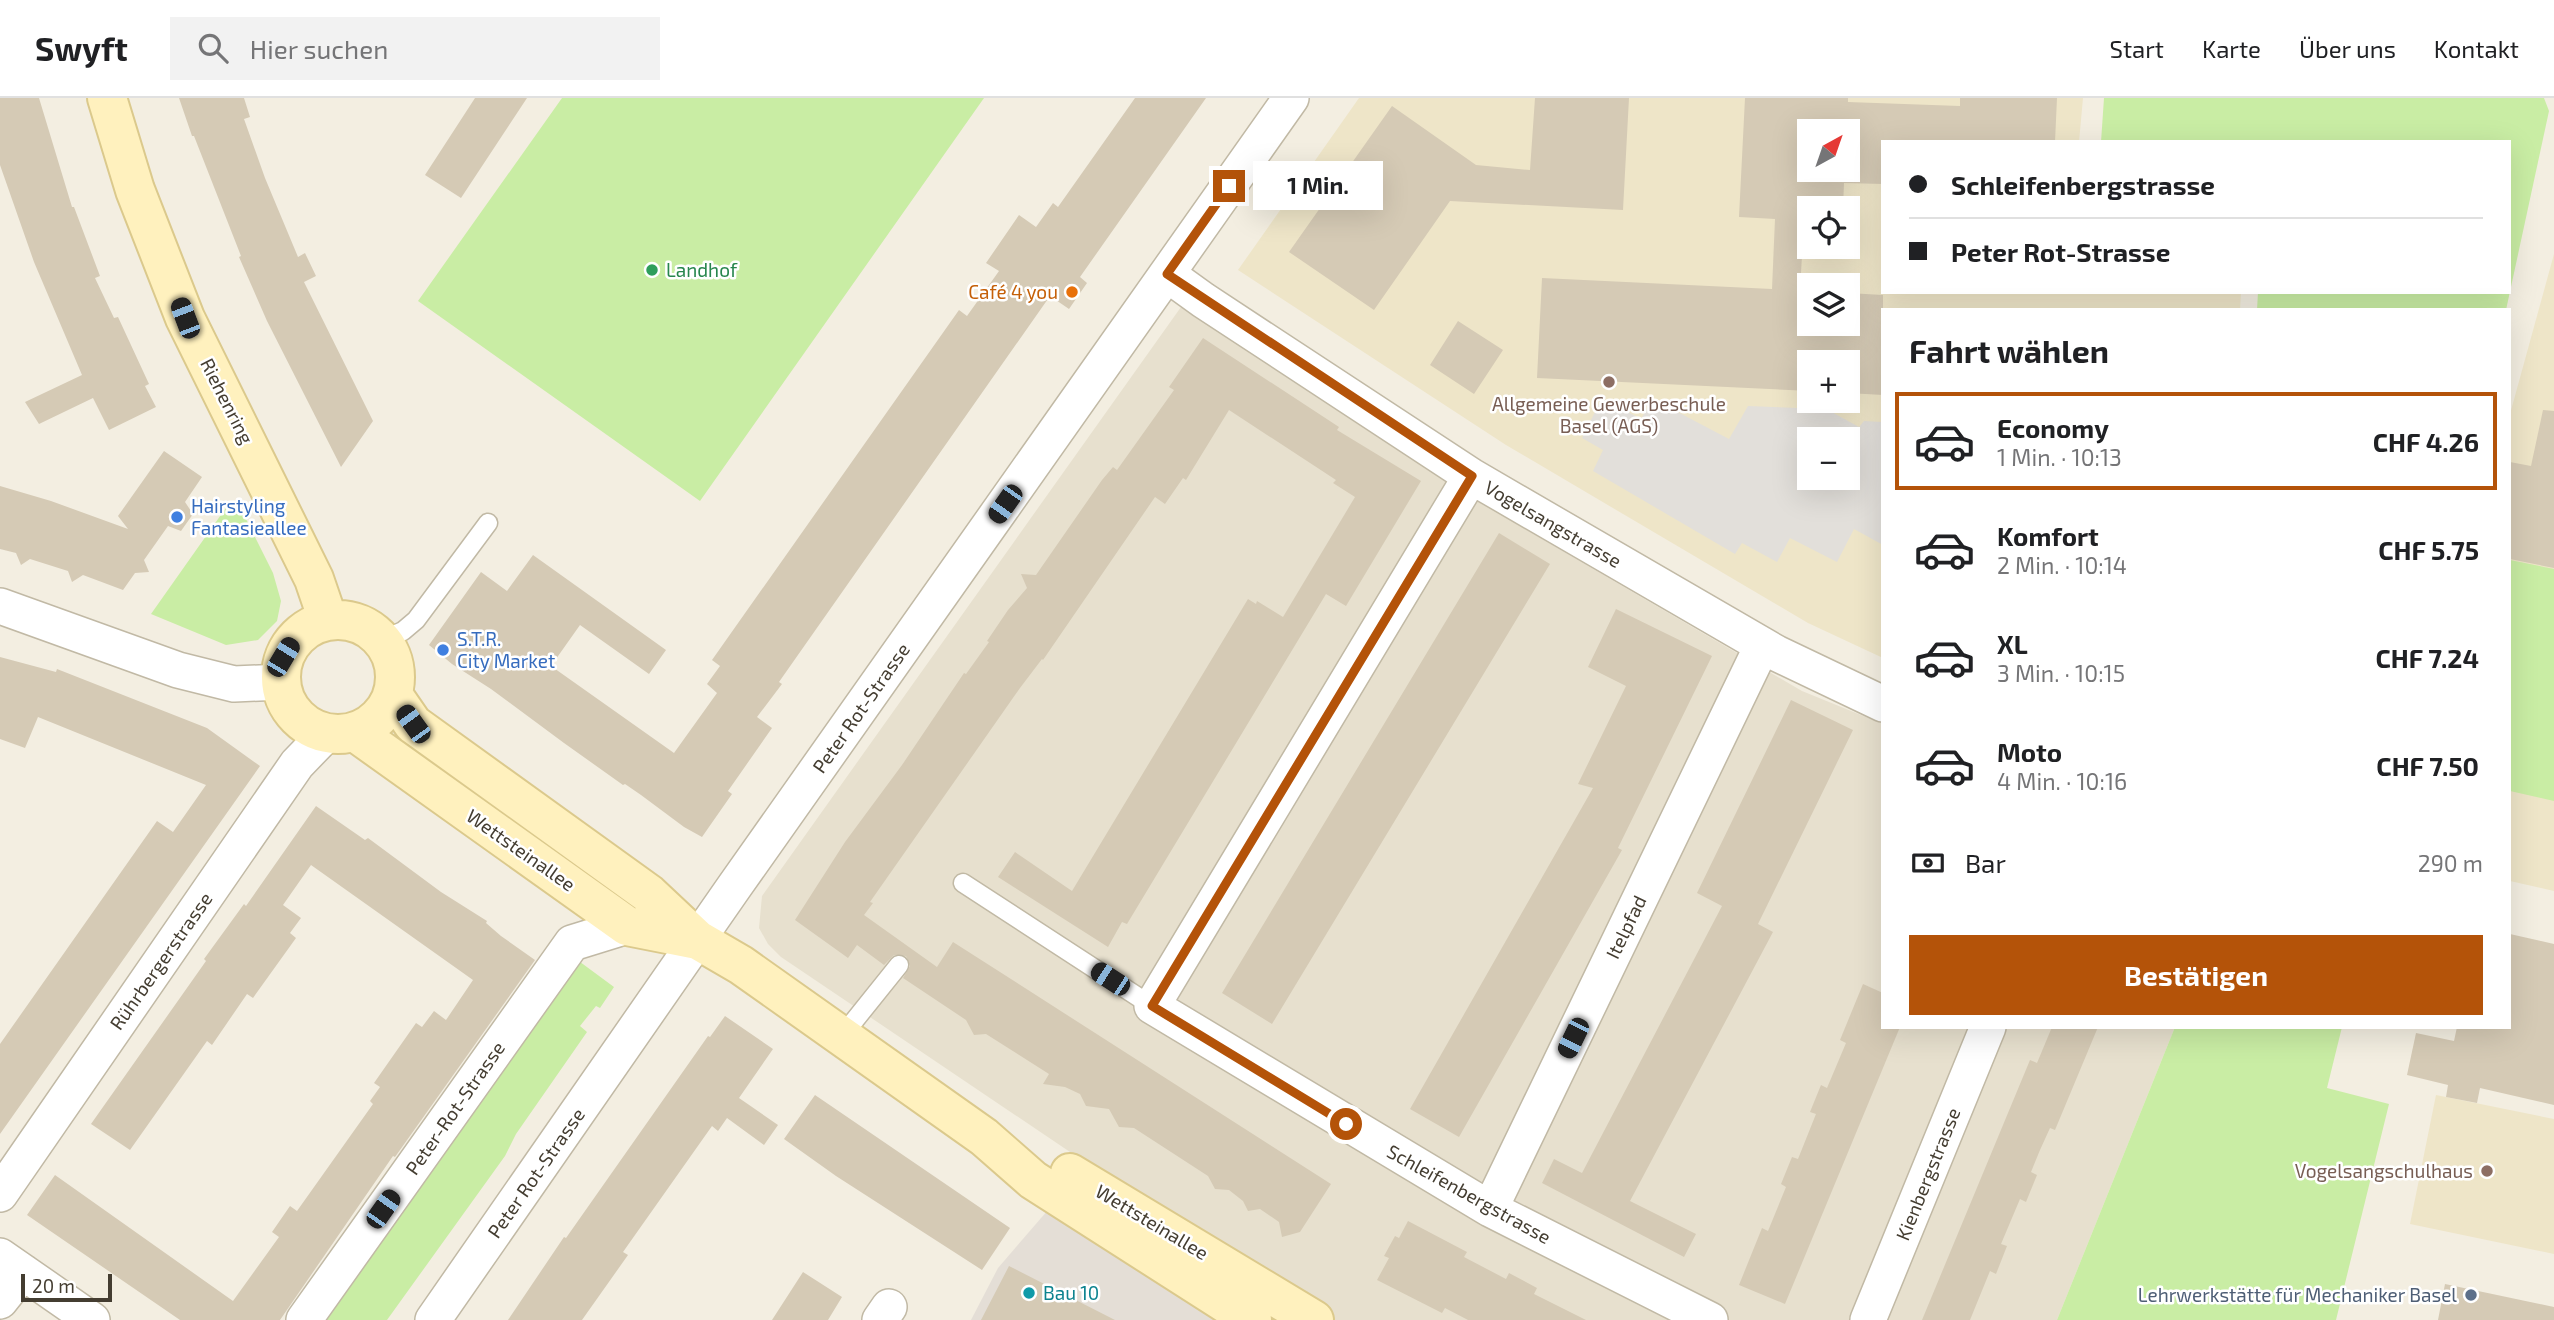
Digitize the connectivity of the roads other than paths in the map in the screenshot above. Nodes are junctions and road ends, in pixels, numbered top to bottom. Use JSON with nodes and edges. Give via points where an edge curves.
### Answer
{"nodes":[{"id":1,"x":107,"y":98,"type":"edge"},
{"id":2,"x":1291,"y":98,"type":"edge"},
{"id":3,"x":1167,"y":274,"type":"junction"},
{"id":4,"x":1472,"y":476,"type":"junction"},
{"id":5,"x":488,"y":523,"type":"dead end"},
{"id":6,"x":0,"y":606,"type":"edge"},
{"id":7,"x":328,"y":620,"type":"junction"},
{"id":8,"x":383,"y":640,"type":"junction"},
{"id":9,"x":1762,"y":646,"type":"junction"},
{"id":10,"x":281,"y":682,"type":"junction"},
{"id":11,"x":393,"y":695,"type":"junction"},
{"id":12,"x":1881,"y":703,"type":"edge"},
{"id":13,"x":341,"y":733,"type":"junction"},
{"id":14,"x":963,"y":883,"type":"dead end"},
{"id":15,"x":627,"y":926,"type":"junction"},
{"id":16,"x":698,"y":940,"type":"junction"},
{"id":17,"x":900,"y":965,"type":"dead end"},
{"id":18,"x":1152,"y":1006,"type":"junction"},
{"id":19,"x":1987,"y":1029,"type":"edge"},
{"id":20,"x":842,"y":1036,"type":"junction"},
{"id":21,"x":984,"y":1138,"type":"junction"},
{"id":22,"x":0,"y":1194,"type":"edge"},
{"id":23,"x":1490,"y":1209,"type":"junction"},
{"id":24,"x":11,"y":1264,"type":"edge"},
{"id":25,"x":0,"y":1301,"type":"edge"},
{"id":26,"x":92,"y":1320,"type":"edge"},
{"id":27,"x":304,"y":1320,"type":"edge"},
{"id":28,"x":433,"y":1320,"type":"edge"},
{"id":29,"x":1252,"y":1320,"type":"edge"},
{"id":30,"x":1314,"y":1320,"type":"edge"},
{"id":31,"x":1710,"y":1320,"type":"edge"},
{"id":32,"x":1868,"y":1320,"type":"edge"}],
"edges":[{"from":1,"to":7,"type":"main road","name":"Riehenring","via":[[135,190],[185,318],[308,566]]},
{"from":2,"to":3,"type":"street","name":"Peter Rot-Strasse"},
{"from":3,"to":4,"type":"street","name":"Vogelsangstrasse"},
{"from":3,"to":16,"type":"street","name":"Peter Rot-Strasse"},
{"from":4,"to":9,"type":"street","name":"Vogelsangstrasse"},
{"from":4,"to":18,"type":"street"},
{"from":5,"to":8,"type":"lane","via":[[416,620]]},
{"from":6,"to":10,"type":"street","via":[[178,670],[234,684]]},
{"from":7,"to":8,"type":"main road","via":[[367,627]]},
{"from":7,"to":10,"type":"main road","via":[[313,625],[291,644],[283,657]]},
{"from":8,"to":11,"type":"main road","via":[[395,668]]},
{"from":9,"to":12,"type":"street","name":"Vogelsangstrasse"},
{"from":9,"to":23,"type":"street","name":"Itelpfad"},
{"from":10,"to":13,"type":"main road","name":"Wettsteinallee","via":[[296,716],[310,728]]},
{"from":11,"to":13,"type":"main road","via":[[372,723]]},
{"from":11,"to":16,"type":"main road","name":"Wettsteinallee","via":[[413,724],[649,894]]},
{"from":13,"to":15,"type":"main road","name":"Wettsteinallee"},
{"from":13,"to":22,"type":"street","name":"Rührbergerstrasse","via":[[297,764]]},
{"from":14,"to":18,"type":"lane"},
{"from":15,"to":16,"type":"main road","name":"Wettsteinallee"},
{"from":15,"to":27,"type":"street","name":"Peter-Rot-Strasse","via":[[572,943]]},
{"from":16,"to":20,"type":"main road","name":"Wettsteinallee"},
{"from":16,"to":28,"type":"street","name":"Peter Rot-Strasse"},
{"from":17,"to":20,"type":"lane"},
{"from":18,"to":23,"type":"street","name":"Schleifenbergstrasse"},
{"from":19,"to":32,"type":"street","name":"Kienbergstrasse"},
{"from":20,"to":21,"type":"main road","name":"Wettsteinallee"},
{"from":21,"to":29,"type":"main road","name":"Wettsteinallee","via":[[1033,1180]]},
{"from":21,"to":30,"type":"main road","name":"Wettsteinallee","via":[[1053,1163]]},
{"from":23,"to":31,"type":"street","name":"Schleifenbergstrasse"},
{"from":24,"to":25,"type":"street"},
{"from":24,"to":26,"type":"street"}]}
